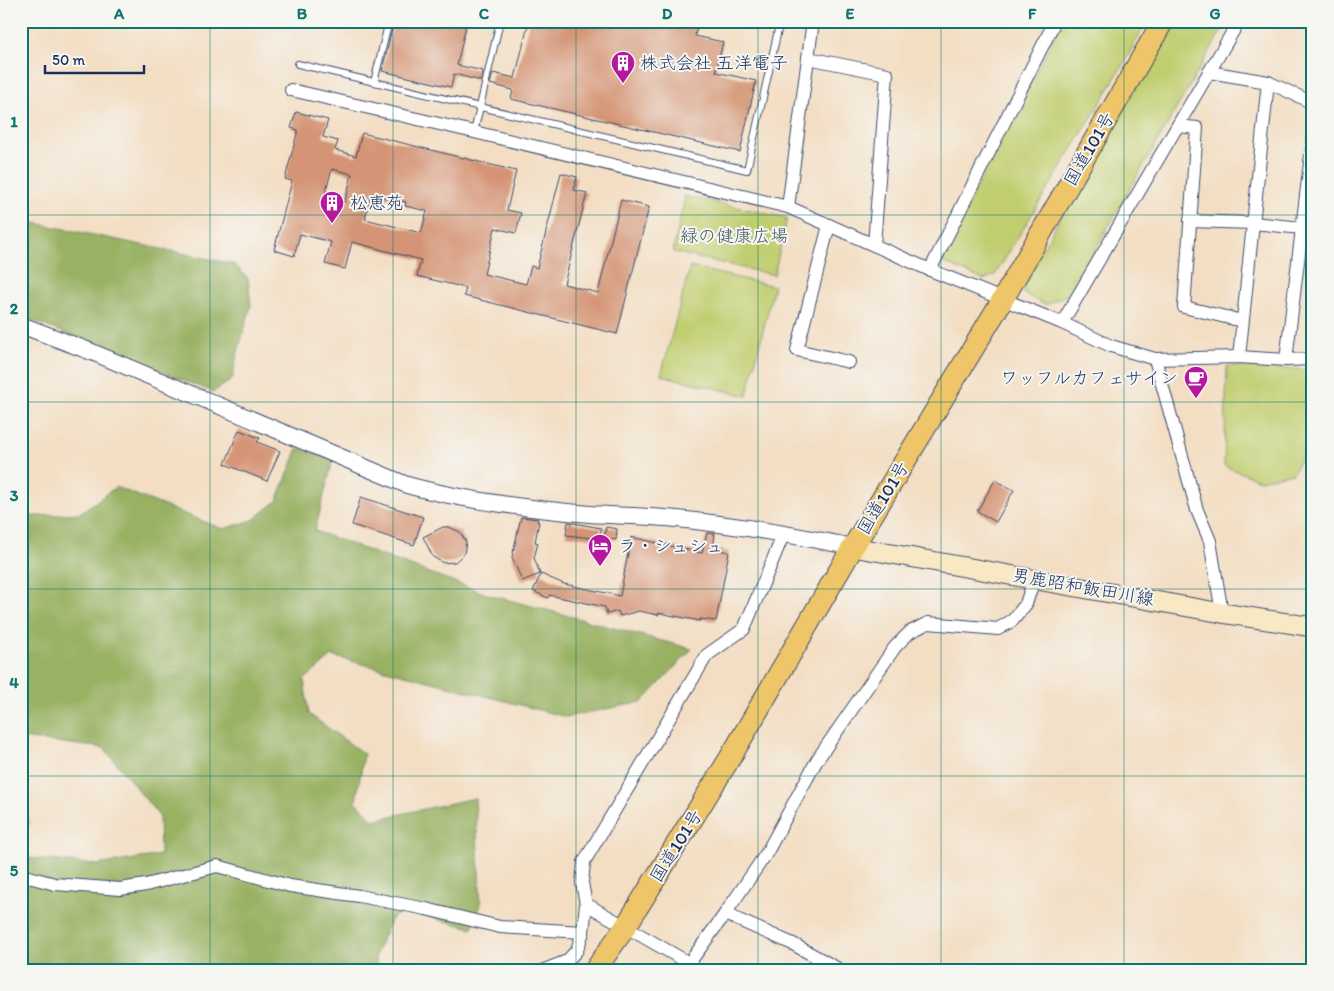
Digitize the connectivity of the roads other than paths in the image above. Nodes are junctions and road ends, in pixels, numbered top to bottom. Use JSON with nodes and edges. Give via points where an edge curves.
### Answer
{"nodes":[{"id":1,"x":389,"y":21,"type":"edge"},
{"id":2,"x":500,"y":21,"type":"edge"},
{"id":3,"x":780,"y":21,"type":"edge"},
{"id":4,"x":813,"y":21,"type":"edge"},
{"id":5,"x":1055,"y":21,"type":"edge"},
{"id":6,"x":1163,"y":21,"type":"edge"},
{"id":7,"x":1239,"y":21,"type":"edge"},
{"id":8,"x":808,"y":58,"type":"junction"},
{"id":9,"x":298,"y":64,"type":"dead end"},
{"id":10,"x":1209,"y":72,"type":"junction"},
{"id":11,"x":374,"y":82,"type":"junction"},
{"id":12,"x":1268,"y":82,"type":"junction"},
{"id":13,"x":291,"y":90,"type":"dead end"},
{"id":14,"x":1313,"y":103,"type":"edge"},
{"id":15,"x":479,"y":107,"type":"junction"},
{"id":16,"x":1178,"y":126,"type":"junction"},
{"id":17,"x":474,"y":132,"type":"junction"},
{"id":18,"x":1313,"y":138,"type":"edge"},
{"id":19,"x":788,"y":207,"type":"junction"},
{"id":20,"x":1190,"y":221,"type":"junction"},
{"id":21,"x":1253,"y":223,"type":"junction"},
{"id":22,"x":829,"y":225,"type":"junction"},
{"id":23,"x":1302,"y":228,"type":"junction"},
{"id":24,"x":874,"y":245,"type":"junction"},
{"id":25,"x":930,"y":270,"type":"junction"},
{"id":26,"x":1003,"y":299,"type":"junction"},
{"id":27,"x":1242,"y":321,"type":"junction"},
{"id":28,"x":1062,"y":322,"type":"junction"},
{"id":29,"x":21,"y":325,"type":"edge"},
{"id":30,"x":1239,"y":357,"type":"junction"},
{"id":31,"x":1155,"y":359,"type":"junction"},
{"id":32,"x":1313,"y":359,"type":"edge"},
{"id":33,"x":1286,"y":360,"type":"junction"},
{"id":34,"x":849,"y":362,"type":"dead end"},
{"id":35,"x":784,"y":533,"type":"junction"},
{"id":36,"x":853,"y":547,"type":"junction"},
{"id":37,"x":1034,"y":578,"type":"junction"},
{"id":38,"x":1222,"y":613,"type":"junction"},
{"id":39,"x":1313,"y":627,"type":"edge"},
{"id":40,"x":21,"y":875,"type":"edge"},
{"id":41,"x":586,"y":904,"type":"junction"},
{"id":42,"x":725,"y":914,"type":"junction"},
{"id":43,"x":626,"y":926,"type":"junction"},
{"id":44,"x":583,"y":932,"type":"junction"},
{"id":45,"x":686,"y":966,"type":"edge"},
{"id":46,"x":544,"y":970,"type":"edge"},
{"id":47,"x":596,"y":970,"type":"edge"},
{"id":48,"x":840,"y":970,"type":"edge"}],
"edges":[{"from":1,"to":11,"type":"lane"},
{"from":2,"to":15,"type":"lane"},
{"from":3,"to":15,"type":"lane","via":[[746,170]]},
{"from":4,"to":8,"type":"street"},
{"from":5,"to":25,"type":"street"},
{"from":6,"to":26,"type":"highway","name":"国道101号"},
{"from":7,"to":10,"type":"street"},
{"from":8,"to":19,"type":"street"},
{"from":8,"to":24,"type":"street","via":[[886,74]]},
{"from":9,"to":11,"type":"lane"},
{"from":10,"to":12,"type":"street"},
{"from":10,"to":16,"type":"street"},
{"from":11,"to":15,"type":"lane"},
{"from":12,"to":14,"type":"street"},
{"from":12,"to":21,"type":"street"},
{"from":13,"to":17,"type":"street"},
{"from":15,"to":17,"type":"lane"},
{"from":16,"to":20,"type":"street","via":[[1197,128]]},
{"from":16,"to":28,"type":"street"},
{"from":17,"to":19,"type":"street"},
{"from":18,"to":23,"type":"street"},
{"from":19,"to":22,"type":"street"},
{"from":20,"to":21,"type":"street"},
{"from":20,"to":27,"type":"street","via":[[1184,307]]},
{"from":21,"to":23,"type":"street"},
{"from":21,"to":27,"type":"street"},
{"from":22,"to":24,"type":"street"},
{"from":22,"to":34,"type":"street","via":[[798,350]]},
{"from":23,"to":33,"type":"street"},
{"from":24,"to":25,"type":"street"},
{"from":25,"to":26,"type":"street"},
{"from":26,"to":28,"type":"street"},
{"from":26,"to":36,"type":"highway","name":"国道101号"},
{"from":27,"to":30,"type":"street"},
{"from":28,"to":31,"type":"street","via":[[1111,346]]},
{"from":29,"to":35,"type":"street","via":[[407,485],[436,493],[589,514],[676,519]]},
{"from":30,"to":31,"type":"street"},
{"from":30,"to":33,"type":"street"},
{"from":31,"to":38,"type":"street","via":[[1197,510],[1210,541]]},
{"from":32,"to":33,"type":"street"},
{"from":35,"to":36,"type":"street"},
{"from":35,"to":41,"type":"street","via":[[744,630],[707,655],[584,862],[582,883]]},
{"from":36,"to":37,"type":"main road","name":"男鹿昭和飯田川線"},
{"from":36,"to":43,"type":"highway","name":"国道101号","via":[[730,758]]},
{"from":37,"to":38,"type":"main road","name":"男鹿昭和飯田川線"},
{"from":37,"to":42,"type":"street","via":[[1026,604],[1014,620],[998,629],[928,623],[910,632],[895,647],[817,760],[766,854]]},
{"from":38,"to":39,"type":"main road","name":"男鹿昭和飯田川線"},
{"from":40,"to":44,"type":"street","via":[[55,884],[120,889],[217,866],[290,886],[426,909],[500,927]]},
{"from":41,"to":43,"type":"street"},
{"from":41,"to":44,"type":"street"},
{"from":42,"to":45,"type":"street"},
{"from":42,"to":48,"type":"street"},
{"from":43,"to":45,"type":"street"},
{"from":43,"to":47,"type":"highway","name":"国道101号"},
{"from":44,"to":46,"type":"street","via":[[577,950],[567,961]]}]}
